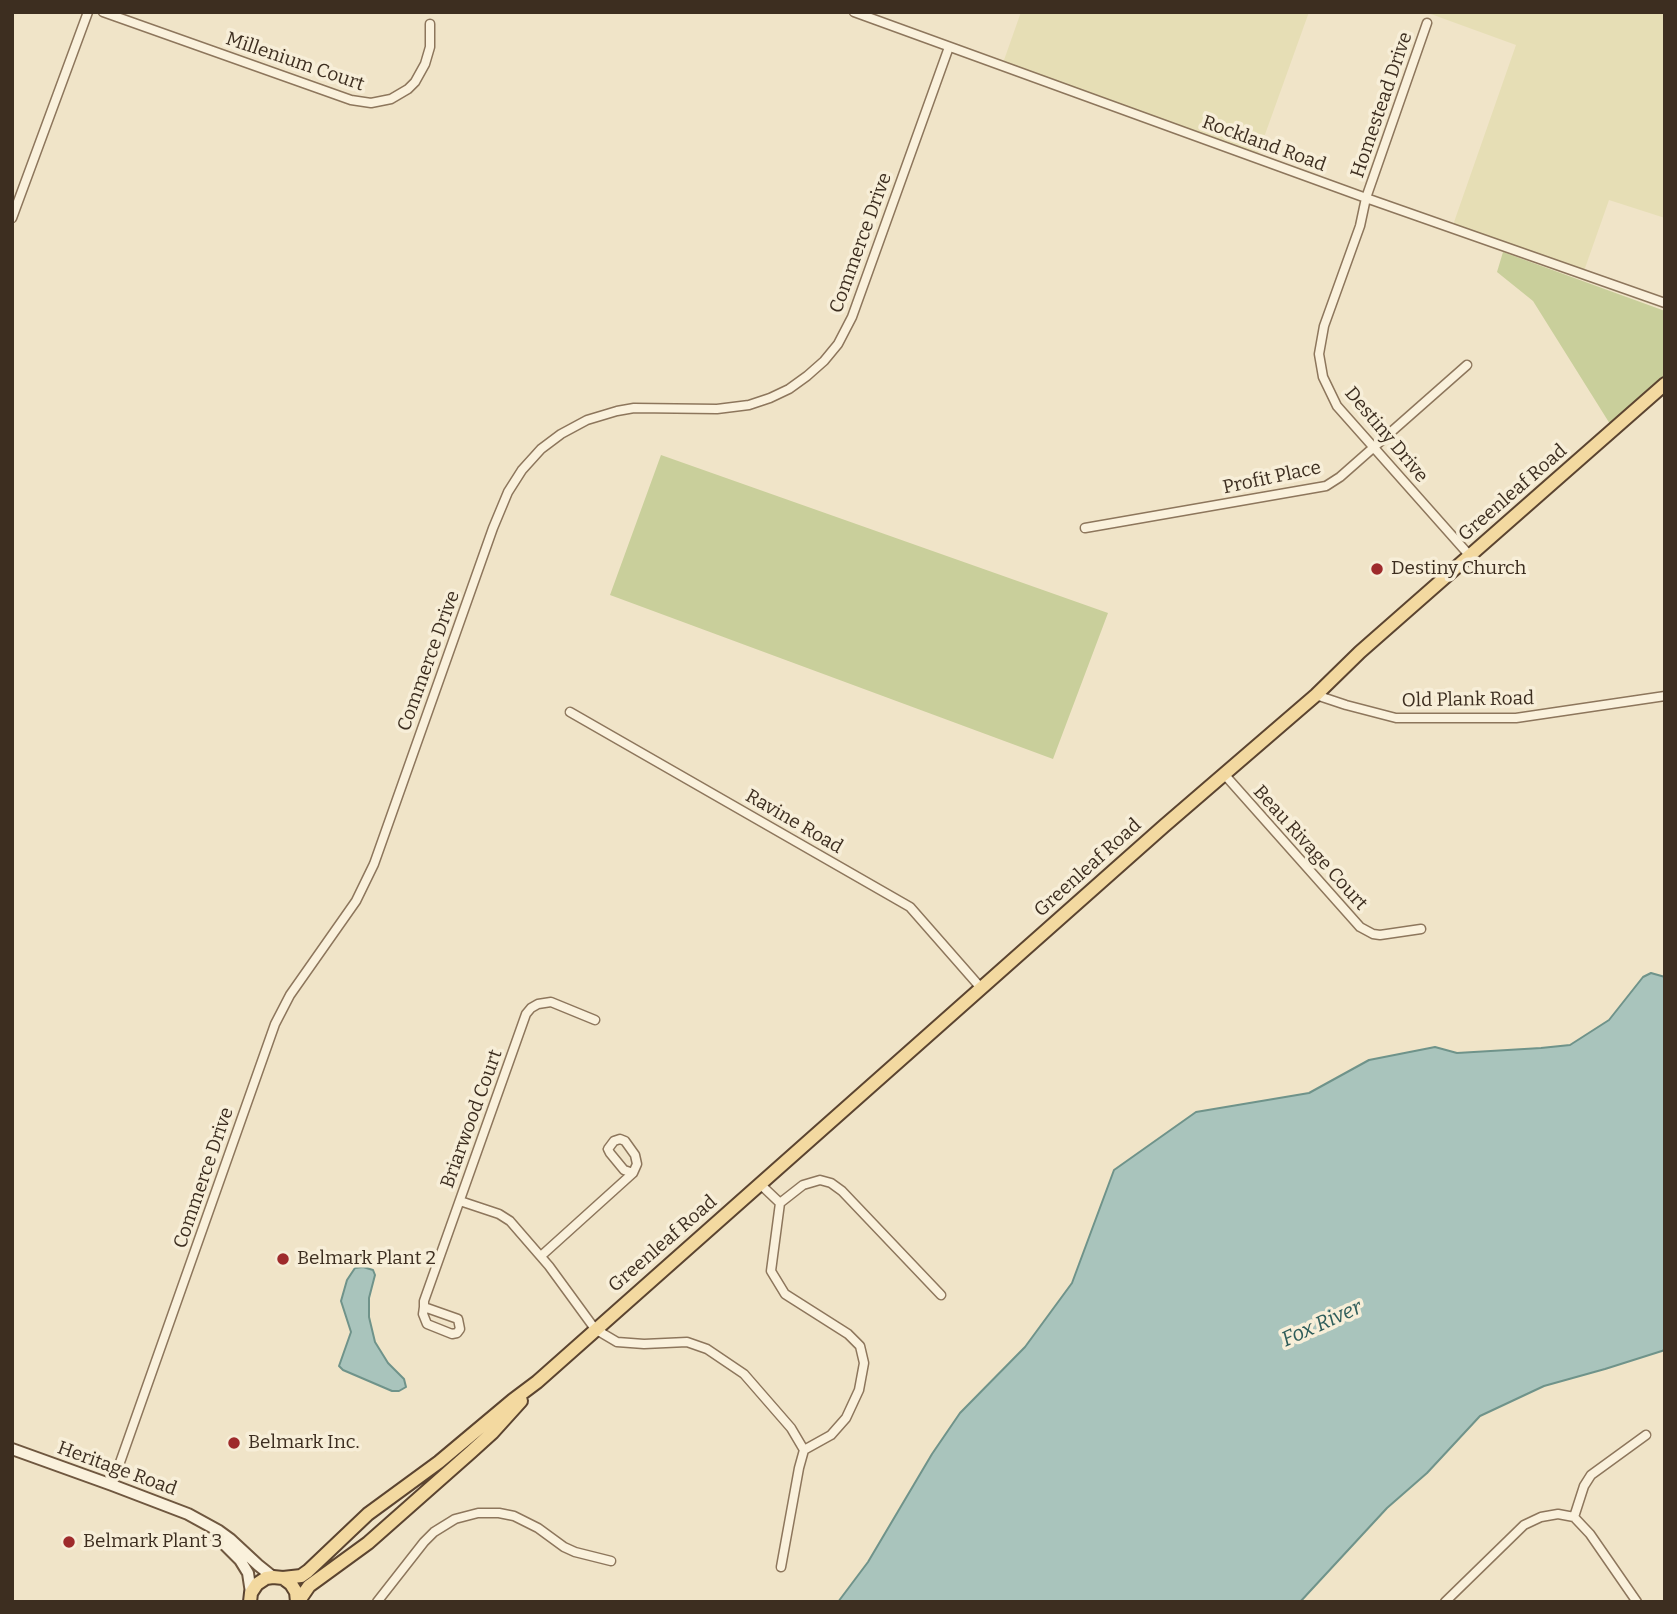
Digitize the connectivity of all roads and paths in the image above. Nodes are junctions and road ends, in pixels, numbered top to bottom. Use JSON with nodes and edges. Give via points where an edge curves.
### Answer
{"nodes":[{"id":1,"x":88,"y":12,"type":"edge"},
{"id":2,"x":103,"y":12,"type":"edge"},
{"id":3,"x":854,"y":12,"type":"edge"},
{"id":4,"x":1427,"y":23,"type":"dead end"},
{"id":5,"x":430,"y":24,"type":"dead end"},
{"id":6,"x":948,"y":47,"type":"junction"},
{"id":7,"x":1366,"y":198,"type":"junction"},
{"id":8,"x":12,"y":218,"type":"edge"},
{"id":9,"x":1665,"y":303,"type":"edge"},
{"id":10,"x":1467,"y":365,"type":"dead end"},
{"id":11,"x":1665,"y":384,"type":"edge"},
{"id":12,"x":1373,"y":447,"type":"junction"},
{"id":13,"x":1085,"y":528,"type":"dead end"},
{"id":14,"x":1470,"y":556,"type":"junction"},
{"id":15,"x":1316,"y":695,"type":"junction"},
{"id":16,"x":1665,"y":696,"type":"edge"},
{"id":17,"x":570,"y":712,"type":"dead end"},
{"id":18,"x":1224,"y":774,"type":"junction"},
{"id":19,"x":1421,"y":929,"type":"dead end"},
{"id":20,"x":981,"y":988,"type":"junction"},
{"id":21,"x":595,"y":1020,"type":"dead end"},
{"id":22,"x":633,"y":1173,"type":"dead end"},
{"id":23,"x":760,"y":1184,"type":"junction"},
{"id":24,"x":460,"y":1200,"type":"junction"},
{"id":25,"x":780,"y":1203,"type":"junction"},
{"id":26,"x":541,"y":1256,"type":"junction"},
{"id":27,"x":941,"y":1295,"type":"dead end"},
{"id":28,"x":424,"y":1307,"type":"junction"},
{"id":29,"x":596,"y":1329,"type":"junction"},
{"id":30,"x":537,"y":1382,"type":"junction"},
{"id":31,"x":1646,"y":1435,"type":"dead end"},
{"id":32,"x":12,"y":1450,"type":"edge"},
{"id":33,"x":804,"y":1450,"type":"junction"},
{"id":34,"x":112,"y":1485,"type":"junction"},
{"id":35,"x":1574,"y":1517,"type":"junction"},
{"id":36,"x":208,"y":1526,"type":"junction"},
{"id":37,"x":611,"y":1561,"type":"dead end"},
{"id":38,"x":780,"y":1567,"type":"dead end"},
{"id":39,"x":278,"y":1577,"type":"junction"},
{"id":40,"x":250,"y":1599,"type":"edge"},
{"id":41,"x":298,"y":1602,"type":"edge"},
{"id":42,"x":377,"y":1602,"type":"edge"},
{"id":43,"x":1445,"y":1602,"type":"edge"},
{"id":44,"x":1637,"y":1602,"type":"edge"}],
"edges":[{"from":1,"to":8,"type":"street"},
{"from":2,"to":5,"type":"street","name":"Millenium Court","via":[[351,100],[371,103],[400,95],[415,82],[430,47]]},
{"from":3,"to":6,"type":"street","name":"Rockland Road"},
{"from":4,"to":7,"type":"street","name":"Homestead Drive"},
{"from":6,"to":7,"type":"street","name":"Rockland Road"},
{"from":6,"to":34,"type":"street","name":"Commerce Drive","via":[[852,317],[824,361],[789,388],[749,405],[634,408],[587,420],[541,449],[512,485],[374,864],[356,901],[275,1024]]},
{"from":7,"to":9,"type":"street","name":"Rockland Road"},
{"from":7,"to":12,"type":"street","name":"Destiny Drive","via":[[1324,326],[1320,354],[1331,396]]},
{"from":10,"to":12,"type":"street","name":"Profit Place"},
{"from":11,"to":14,"type":"main road","name":"Greenleaf Road"},
{"from":12,"to":13,"type":"street","name":"Profit Place","via":[[1321,488]]},
{"from":12,"to":14,"type":"street","name":"Destiny Drive"},
{"from":14,"to":15,"type":"main road","name":"Greenleaf Road"},
{"from":15,"to":16,"type":"street","name":"Old Plank Road","via":[[1396,718],[1516,718]]},
{"from":15,"to":18,"type":"main road","name":"Greenleaf Road"},
{"from":17,"to":20,"type":"street","name":"Ravine Road","via":[[910,907]]},
{"from":18,"to":19,"type":"street","name":"Beau Rivage Court","via":[[1360,927],[1380,935]]},
{"from":18,"to":20,"type":"main road","name":"Greenleaf Road"},
{"from":20,"to":23,"type":"main road","name":"Greenleaf Road"},
{"from":21,"to":24,"type":"street","name":"Briarwood Court","via":[[551,1002],[528,1011]]},
{"from":22,"to":26,"type":"street"},
{"from":23,"to":25,"type":"street"},
{"from":23,"to":29,"type":"main road","name":"Greenleaf Road"},
{"from":24,"to":26,"type":"street","via":[[510,1221]]},
{"from":24,"to":28,"type":"street","name":"Briarwood Court"},
{"from":25,"to":27,"type":"street","via":[[803,1185],[820,1180],[831,1183]]},
{"from":25,"to":33,"type":"street","via":[[772,1271],[785,1294],[860,1346],[864,1363],[859,1390],[846,1418],[831,1435]]},
{"from":26,"to":29,"type":"street"},
{"from":28,"to":28,"type":"street","via":[[430,1326],[452,1334],[460,1329],[458,1319]]},
{"from":29,"to":30,"type":"main road","name":"Greenleaf Road"},
{"from":29,"to":33,"type":"street","via":[[617,1342],[687,1342],[707,1349],[744,1374]]},
{"from":30,"to":39,"type":"main road","name":"Greenleaf Road","via":[[368,1514],[308,1571],[301,1576]]},
{"from":30,"to":41,"type":"main road","name":"Greenleaf Road","via":[[471,1452],[352,1556],[309,1586]]},
{"from":31,"to":35,"type":"street","via":[[1586,1481]]},
{"from":32,"to":34,"type":"main road","name":"Heritage Road"},
{"from":33,"to":38,"type":"street"},
{"from":34,"to":36,"type":"main road","name":"Heritage Road"},
{"from":35,"to":43,"type":"street","via":[[1558,1514],[1524,1525]]},
{"from":35,"to":44,"type":"street"},
{"from":36,"to":39,"type":"main road","name":"Heritage Road"},
{"from":36,"to":40,"type":"main road","name":"Heritage Road","via":[[248,1573]]},
{"from":37,"to":42,"type":"street","via":[[564,1547],[526,1521],[478,1513],[443,1525]]},
{"from":39,"to":40,"type":"main road","name":"Greenleaf Road","via":[[260,1581]]},
{"from":39,"to":41,"type":"main road","via":[[291,1584]]}]}
